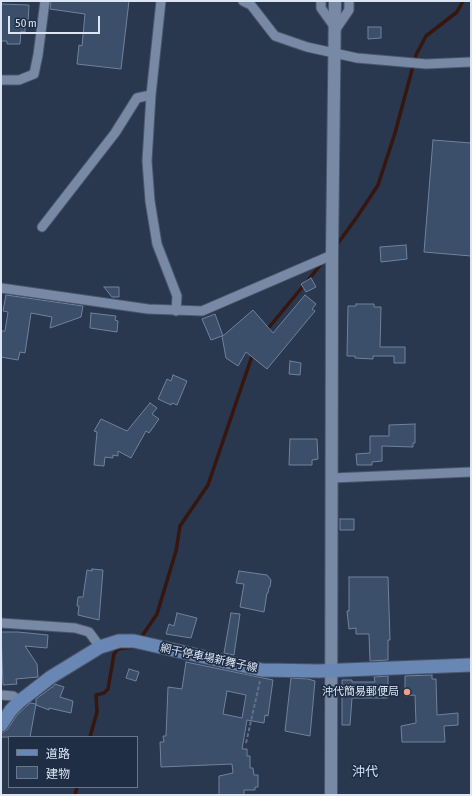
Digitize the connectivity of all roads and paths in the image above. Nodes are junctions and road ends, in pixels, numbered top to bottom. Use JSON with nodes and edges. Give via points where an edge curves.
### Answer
{"nodes":[{"id":1,"x":45,"y":1,"type":"edge"},
{"id":2,"x":161,"y":1,"type":"edge"},
{"id":3,"x":243,"y":1,"type":"edge"},
{"id":4,"x":321,"y":1,"type":"edge"},
{"id":5,"x":336,"y":1,"type":"edge"},
{"id":6,"x":349,"y":1,"type":"edge"},
{"id":7,"x":336,"y":29,"type":"junction"},
{"id":8,"x":334,"y":54,"type":"junction"},
{"id":9,"x":471,"y":62,"type":"edge"},
{"id":10,"x":1,"y":80,"type":"edge"},
{"id":11,"x":151,"y":95,"type":"junction"},
{"id":12,"x":42,"y":227,"type":"dead end"},
{"id":13,"x":332,"y":255,"type":"junction"},
{"id":14,"x":1,"y":288,"type":"edge"},
{"id":15,"x":176,"y":311,"type":"junction"},
{"id":16,"x":471,"y":472,"type":"edge"},
{"id":17,"x":333,"y":478,"type":"junction"},
{"id":18,"x":1,"y":624,"type":"edge"},
{"id":19,"x":100,"y":647,"type":"junction"},
{"id":20,"x":471,"y":665,"type":"edge"},
{"id":21,"x":262,"y":670,"type":"junction"},
{"id":22,"x":331,"y":670,"type":"junction"},
{"id":23,"x":1,"y":695,"type":"edge"},
{"id":24,"x":20,"y":701,"type":"junction"},
{"id":25,"x":1,"y":725,"type":"edge"},
{"id":26,"x":246,"y":743,"type":"dead end"},
{"id":27,"x":331,"y":795,"type":"edge"}],
"edges":[{"from":1,"to":10,"type":"street","via":[[34,74],[19,80]]},
{"from":2,"to":11,"type":"street"},
{"from":3,"to":8,"type":"street","via":[[251,4],[276,36]]},
{"from":4,"to":7,"type":"street","via":[[322,8]]},
{"from":5,"to":7,"type":"street"},
{"from":6,"to":7,"type":"street","via":[[349,10]]},
{"from":7,"to":8,"type":"street"},
{"from":8,"to":9,"type":"street","via":[[426,64]]},
{"from":8,"to":13,"type":"street"},
{"from":11,"to":12,"type":"street","via":[[137,98],[115,133]]},
{"from":11,"to":15,"type":"street","via":[[147,161],[150,201],[157,244],[176,296]]},
{"from":13,"to":15,"type":"street","via":[[202,311]]},
{"from":13,"to":17,"type":"street"},
{"from":14,"to":15,"type":"street"},
{"from":16,"to":17,"type":"street"},
{"from":17,"to":22,"type":"street"},
{"from":18,"to":19,"type":"street","via":[[75,628],[88,632]]},
{"from":19,"to":21,"type":"main road","name":"網干停車場新舞子線","via":[[119,641],[134,641]]},
{"from":19,"to":24,"type":"main road","name":"網干停車場新舞子線","via":[[51,677]]},
{"from":20,"to":22,"type":"main road","name":"網干停車場新舞子線"},
{"from":21,"to":22,"type":"main road","name":"網干停車場新舞子線"},
{"from":21,"to":26,"type":"path"},
{"from":22,"to":27,"type":"street"},
{"from":23,"to":24,"type":"street","via":[[13,696]]},
{"from":24,"to":25,"type":"main road","name":"網干停車場新舞子線"}]}
